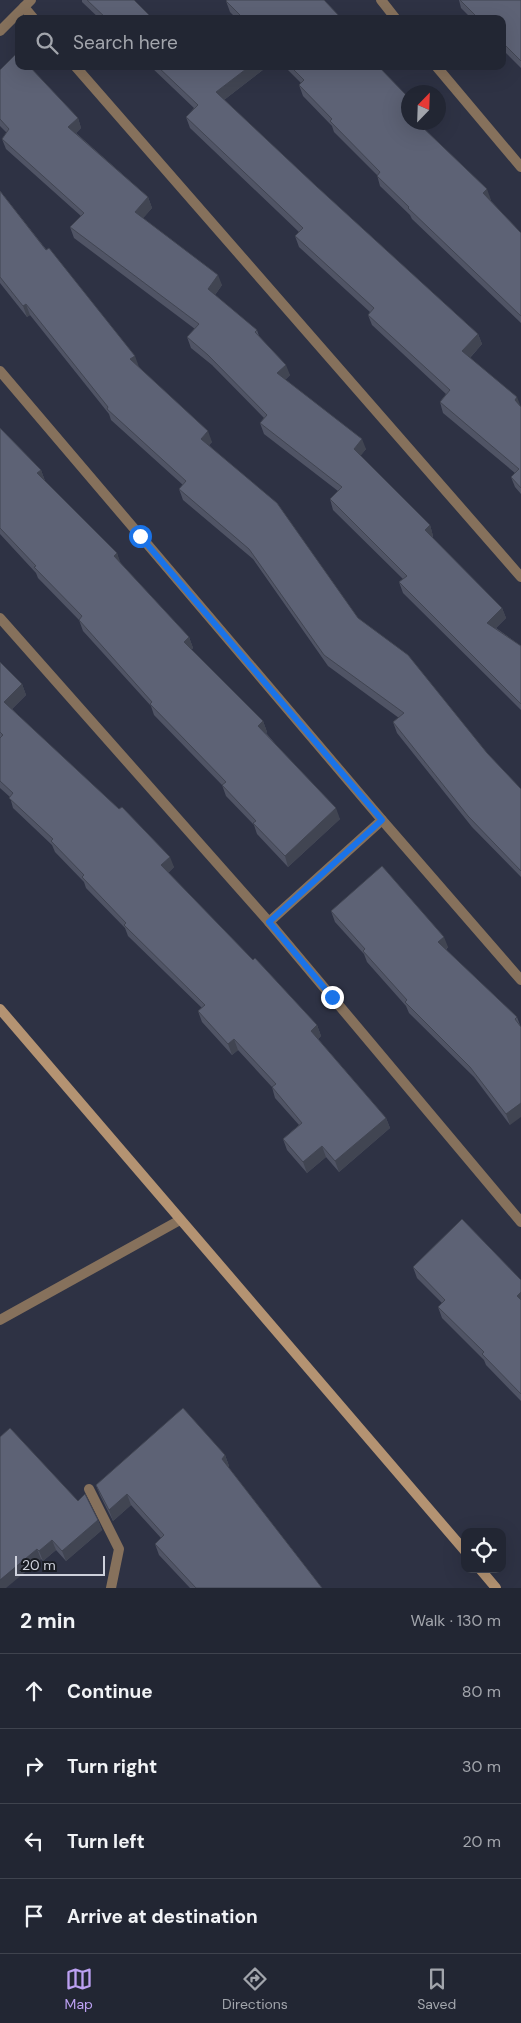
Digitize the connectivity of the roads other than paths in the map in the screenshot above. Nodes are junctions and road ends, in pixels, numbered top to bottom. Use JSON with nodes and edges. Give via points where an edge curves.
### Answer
{"nodes":[{"id":1,"x":381,"y":0,"type":"edge"},
{"id":2,"x":28,"y":4,"type":"edge"},
{"id":3,"x":17,"y":15,"type":"edge"},
{"id":4,"x":393,"y":15,"type":"edge"},
{"id":5,"x":15,"y":17,"type":"edge"},
{"id":6,"x":0,"y":31,"type":"edge"},
{"id":7,"x":78,"y":70,"type":"edge"},
{"id":8,"x":439,"y":70,"type":"edge"},
{"id":9,"x":521,"y":167,"type":"edge"},
{"id":10,"x":0,"y":371,"type":"edge"},
{"id":11,"x":521,"y":576,"type":"edge"},
{"id":12,"x":0,"y":618,"type":"edge"},
{"id":13,"x":382,"y":820,"type":"junction"},
{"id":14,"x":269,"y":922,"type":"junction"},
{"id":15,"x":521,"y":980,"type":"edge"},
{"id":16,"x":0,"y":1009,"type":"edge"},
{"id":17,"x":180,"y":1220,"type":"junction"},
{"id":18,"x":521,"y":1222,"type":"edge"},
{"id":19,"x":0,"y":1320,"type":"edge"},
{"id":20,"x":89,"y":1489,"type":"dead end"},
{"id":21,"x":461,"y":1546,"type":"edge"},
{"id":22,"x":483,"y":1573,"type":"edge"},
{"id":23,"x":111,"y":1588,"type":"edge"},
{"id":24,"x":496,"y":1588,"type":"edge"}],
"edges":[{"from":1,"to":4,"type":"street"},
{"from":2,"to":3,"type":"street"},
{"from":5,"to":6,"type":"street"},
{"from":7,"to":11,"type":"street"},
{"from":8,"to":9,"type":"street"},
{"from":10,"to":13,"type":"street"},
{"from":12,"to":14,"type":"street"},
{"from":13,"to":14,"type":"street"},
{"from":13,"to":15,"type":"street"},
{"from":14,"to":18,"type":"street"},
{"from":16,"to":17,"type":"street"},
{"from":17,"to":19,"type":"street"},
{"from":17,"to":21,"type":"street"},
{"from":20,"to":23,"type":"street","via":[[119,1549]]},
{"from":22,"to":24,"type":"street"}]}
